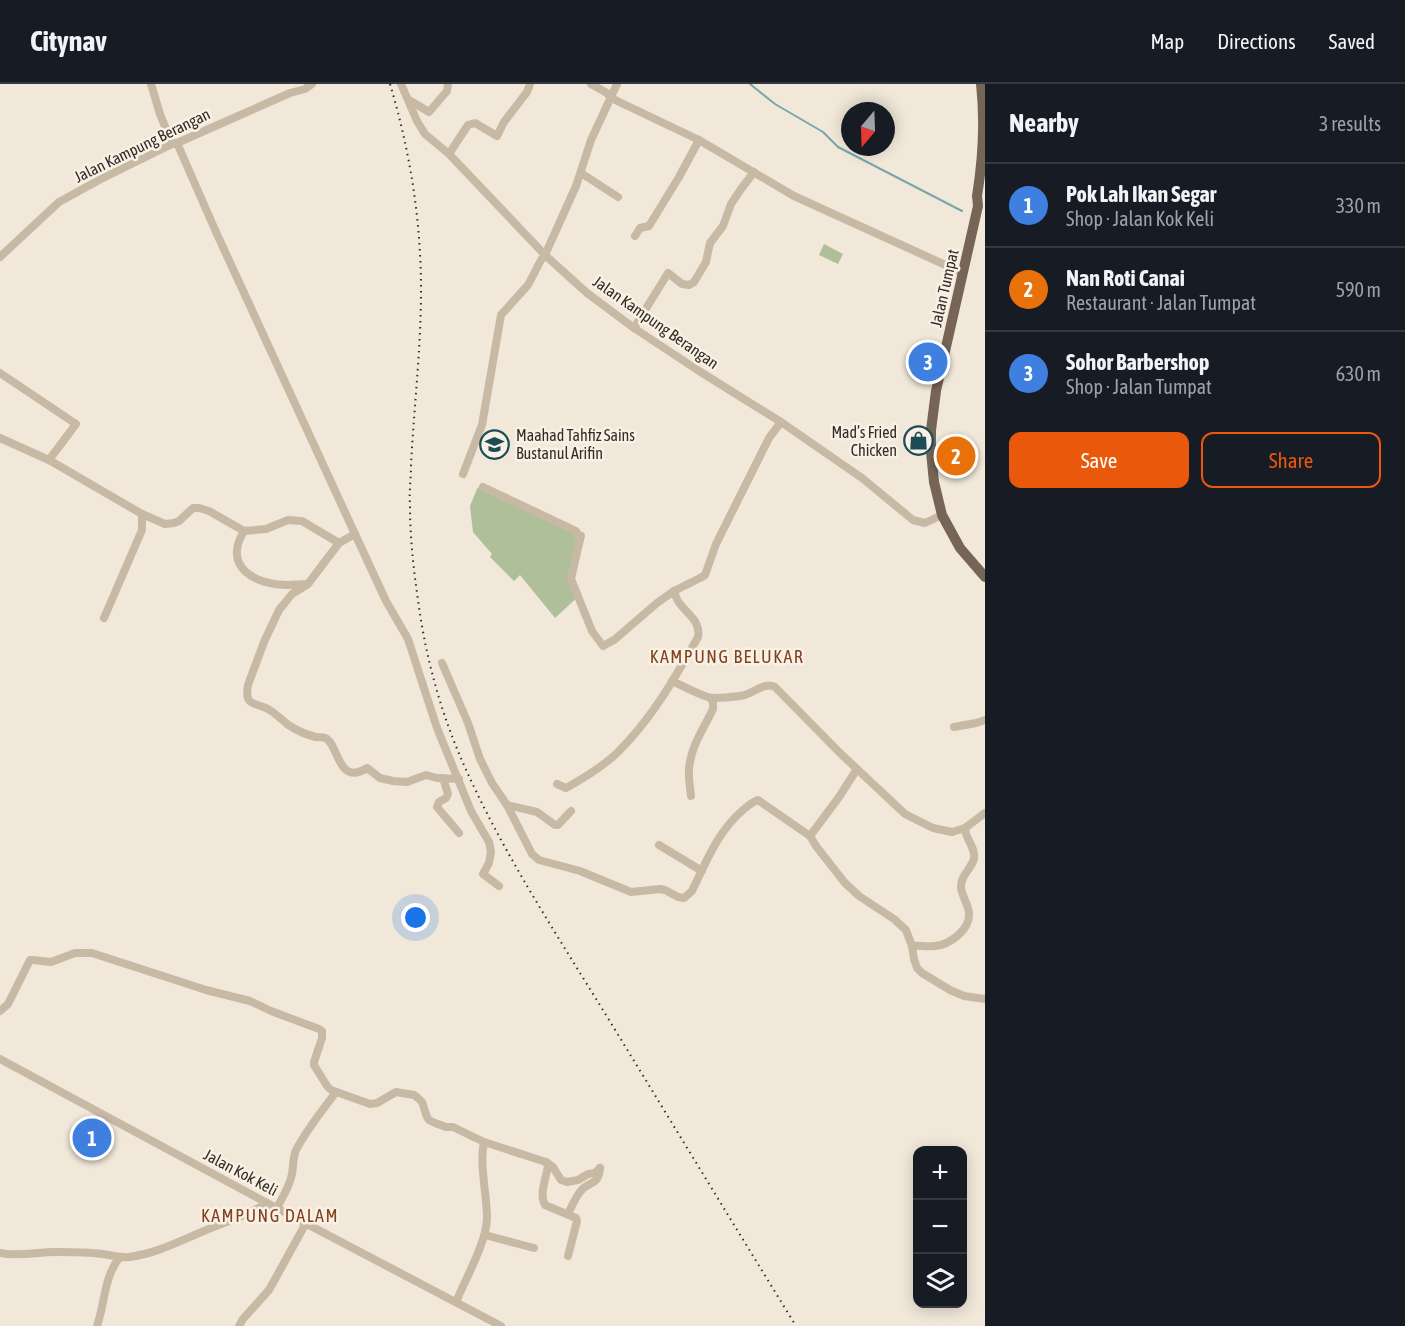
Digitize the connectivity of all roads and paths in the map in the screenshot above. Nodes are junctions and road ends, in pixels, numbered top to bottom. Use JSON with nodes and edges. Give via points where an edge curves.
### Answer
{"nodes":[{"id":1,"x":151,"y":84,"type":"edge"},
{"id":2,"x":312,"y":84,"type":"edge"},
{"id":3,"x":401,"y":84,"type":"edge"},
{"id":4,"x":448,"y":84,"type":"edge"},
{"id":5,"x":530,"y":84,"type":"edge"},
{"id":6,"x":591,"y":84,"type":"edge"},
{"id":7,"x":617,"y":84,"type":"edge"},
{"id":8,"x":981,"y":88,"type":"edge"},
{"id":9,"x":611,"y":98,"type":"junction"},
{"id":10,"x":408,"y":99,"type":"junction"},
{"id":11,"x":699,"y":140,"type":"junction"},
{"id":12,"x":175,"y":143,"type":"junction"},
{"id":13,"x":449,"y":153,"type":"junction"},
{"id":14,"x":754,"y":172,"type":"junction"},
{"id":15,"x":581,"y":173,"type":"junction"},
{"id":16,"x":618,"y":197,"type":"dead end"},
{"id":17,"x":982,"y":202,"type":"edge"},
{"id":18,"x":635,"y":236,"type":"dead end"},
{"id":19,"x":545,"y":255,"type":"junction"},
{"id":20,"x":0,"y":257,"type":"edge"},
{"id":21,"x":963,"y":273,"type":"junction"},
{"id":22,"x":634,"y":328,"type":"junction"},
{"id":23,"x":0,"y":373,"type":"edge"},
{"id":24,"x":781,"y":422,"type":"junction"},
{"id":25,"x":0,"y":438,"type":"edge"},
{"id":26,"x":49,"y":460,"type":"junction"},
{"id":27,"x":463,"y":474,"type":"dead end"},
{"id":28,"x":483,"y":487,"type":"dead end"},
{"id":29,"x":142,"y":514,"type":"junction"},
{"id":30,"x":942,"y":515,"type":"junction"},
{"id":31,"x":244,"y":531,"type":"junction"},
{"id":32,"x":355,"y":534,"type":"junction"},
{"id":33,"x":339,"y":543,"type":"junction"},
{"id":34,"x":985,"y":577,"type":"edge"},
{"id":35,"x":308,"y":584,"type":"junction"},
{"id":36,"x":674,"y":591,"type":"junction"},
{"id":37,"x":104,"y":618,"type":"dead end"},
{"id":38,"x":442,"y":663,"type":"dead end"},
{"id":39,"x":672,"y":681,"type":"junction"},
{"id":40,"x":711,"y":698,"type":"junction"},
{"id":41,"x":985,"y":720,"type":"edge"},
{"id":42,"x":954,"y":727,"type":"dead end"},
{"id":43,"x":857,"y":769,"type":"junction"},
{"id":44,"x":443,"y":778,"type":"junction"},
{"id":45,"x":459,"y":779,"type":"junction"},
{"id":46,"x":557,"y":784,"type":"dead end"},
{"id":47,"x":691,"y":796,"type":"dead end"},
{"id":48,"x":507,"y":806,"type":"junction"},
{"id":49,"x":571,"y":811,"type":"dead end"},
{"id":50,"x":985,"y":813,"type":"edge"},
{"id":51,"x":965,"y":828,"type":"junction"},
{"id":52,"x":459,"y":832,"type":"dead end"},
{"id":53,"x":810,"y":836,"type":"junction"},
{"id":54,"x":659,"y":845,"type":"dead end"},
{"id":55,"x":702,"y":871,"type":"junction"},
{"id":56,"x":499,"y":886,"type":"dead end"},
{"id":57,"x":912,"y":946,"type":"junction"},
{"id":58,"x":985,"y":999,"type":"edge"},
{"id":59,"x":0,"y":1011,"type":"edge"},
{"id":60,"x":0,"y":1059,"type":"edge"},
{"id":61,"x":336,"y":1092,"type":"junction"},
{"id":62,"x":484,"y":1142,"type":"junction"},
{"id":63,"x":546,"y":1162,"type":"junction"},
{"id":64,"x":267,"y":1203,"type":"junction"},
{"id":65,"x":277,"y":1208,"type":"junction"},
{"id":66,"x":568,"y":1214,"type":"junction"},
{"id":67,"x":306,"y":1223,"type":"junction"},
{"id":68,"x":485,"y":1235,"type":"junction"},
{"id":69,"x":534,"y":1248,"type":"dead end"},
{"id":70,"x":0,"y":1253,"type":"edge"},
{"id":71,"x":568,"y":1256,"type":"dead end"},
{"id":72,"x":120,"y":1257,"type":"junction"},
{"id":73,"x":456,"y":1302,"type":"junction"},
{"id":74,"x":97,"y":1326,"type":"edge"},
{"id":75,"x":239,"y":1326,"type":"edge"},
{"id":76,"x":501,"y":1326,"type":"edge"}],
"edges":[{"from":1,"to":12,"type":"street"},
{"from":2,"to":12,"type":"street","name":"Jalan Kampung Berangan"},
{"from":3,"to":10,"type":"street","name":"Jalan Kampung Berangan"},
{"from":4,"to":10,"type":"street","via":[[447,91],[429,112]]},
{"from":5,"to":13,"type":"street","via":[[497,136],[475,123],[468,125]]},
{"from":6,"to":9,"type":"street"},
{"from":7,"to":9,"type":"street"},
{"from":8,"to":17,"type":"main road","name":"Jalan Tumpat","via":[[985,129],[977,196]]},
{"from":9,"to":11,"type":"street"},
{"from":9,"to":15,"type":"street"},
{"from":10,"to":13,"type":"street","name":"Jalan Kampung Berangan","via":[[420,128]]},
{"from":11,"to":14,"type":"street"},
{"from":11,"to":18,"type":"street","via":[[649,226],[640,228]]},
{"from":12,"to":20,"type":"street","name":"Jalan Kampung Berangan","via":[[59,202]]},
{"from":12,"to":32,"type":"street"},
{"from":13,"to":19,"type":"street","name":"Jalan Kampung Berangan"},
{"from":14,"to":21,"type":"street","via":[[794,196]]},
{"from":14,"to":22,"type":"street","via":[[731,204],[694,282],[682,284],[668,273]]},
{"from":15,"to":16,"type":"street"},
{"from":15,"to":19,"type":"street"},
{"from":17,"to":21,"type":"main road","name":"Jalan Tumpat"},
{"from":19,"to":22,"type":"street","name":"Jalan Kampung Berangan","via":[[586,293]]},
{"from":19,"to":27,"type":"street","via":[[528,285],[501,315],[482,425]]},
{"from":21,"to":30,"type":"main road","name":"Jalan Tumpat","via":[[931,430],[931,460]]},
{"from":22,"to":24,"type":"street","name":"Jalan Kampung Berangan"},
{"from":23,"to":26,"type":"street","via":[[76,424]]},
{"from":24,"to":30,"type":"street","name":"Jalan Kampung Berangan","via":[[862,478],[913,520],[925,523]]},
{"from":24,"to":36,"type":"street","via":[[769,438],[716,544],[705,575]]},
{"from":25,"to":26,"type":"street"},
{"from":26,"to":29,"type":"street"},
{"from":28,"to":36,"type":"street","via":[[576,531],[580,539],[571,579],[592,631],[603,645]]},
{"from":29,"to":31,"type":"street","via":[[170,524],[199,508]]},
{"from":29,"to":37,"type":"street","via":[[142,530]]},
{"from":30,"to":34,"type":"main road","name":"Jalan Tumpat","via":[[960,548]]},
{"from":31,"to":33,"type":"street","via":[[296,519]]},
{"from":31,"to":35,"type":"street","via":[[237,557],[247,573],[274,583]]},
{"from":32,"to":33,"type":"street"},
{"from":32,"to":45,"type":"street","via":[[408,639],[437,728]]},
{"from":33,"to":35,"type":"street"},
{"from":35,"to":44,"type":"street","via":[[292,594],[271,625],[248,685],[248,698],[301,732],[328,740],[339,763],[349,771],[358,773],[367,768],[393,782],[426,775]]},
{"from":36,"to":39,"type":"street","via":[[699,632]]},
{"from":38,"to":48,"type":"street","via":[[480,759]]},
{"from":39,"to":40,"type":"street"},
{"from":39,"to":46,"type":"street","via":[[646,722],[618,752],[566,789]]},
{"from":40,"to":43,"type":"street","via":[[743,696],[765,685],[775,687]]},
{"from":40,"to":47,"type":"street","via":[[713,709],[689,764]]},
{"from":41,"to":42,"type":"street"},
{"from":43,"to":51,"type":"street","via":[[905,814],[933,828],[952,832]]},
{"from":43,"to":53,"type":"street"},
{"from":44,"to":45,"type":"street"},
{"from":44,"to":52,"type":"street","via":[[448,796],[437,807]]},
{"from":45,"to":56,"type":"street","via":[[489,842],[489,863],[483,874]]},
{"from":48,"to":49,"type":"street","via":[[537,812],[555,825]]},
{"from":48,"to":55,"type":"street","via":[[539,860],[580,871],[631,892],[660,889],[684,898]]},
{"from":50,"to":51,"type":"street"},
{"from":51,"to":57,"type":"street","via":[[974,854],[961,886],[969,913],[967,927],[945,943]]},
{"from":53,"to":55,"type":"street","via":[[758,800],[726,827]]},
{"from":53,"to":57,"type":"street","via":[[845,883],[906,930]]},
{"from":54,"to":55,"type":"street"},
{"from":57,"to":58,"type":"street","via":[[921,973],[964,996]]},
{"from":59,"to":61,"type":"street","via":[[8,1004],[30,960],[51,962],[75,953],[92,953],[250,1001],[319,1029],[322,1038],[314,1065],[327,1086]]},
{"from":60,"to":64,"type":"street","name":"Jalan Kok Keli"},
{"from":61,"to":62,"type":"street","via":[[370,1104],[396,1092],[414,1095],[422,1102],[429,1120]]},
{"from":61,"to":65,"type":"street","via":[[296,1151],[292,1176]]},
{"from":62,"to":63,"type":"street"},
{"from":62,"to":68,"type":"street"},
{"from":63,"to":66,"type":"street","via":[[543,1203]]},
{"from":63,"to":66,"type":"street","via":[[567,1182],[600,1168],[597,1181],[580,1191]]},
{"from":64,"to":65,"type":"street","name":"Jalan Kok Keli"},
{"from":64,"to":72,"type":"street","via":[[164,1247]]},
{"from":65,"to":67,"type":"street","name":"Jalan Kok Keli"},
{"from":66,"to":71,"type":"street","via":[[577,1221]]},
{"from":67,"to":73,"type":"street","name":"Jalan Kok Keli"},
{"from":67,"to":75,"type":"street","via":[[269,1290]]},
{"from":68,"to":69,"type":"street"},
{"from":68,"to":73,"type":"street"},
{"from":70,"to":72,"type":"street","via":[[79,1252]]},
{"from":72,"to":74,"type":"street","via":[[109,1277]]},
{"from":73,"to":76,"type":"street","name":"Jalan Kok Keli"}]}
